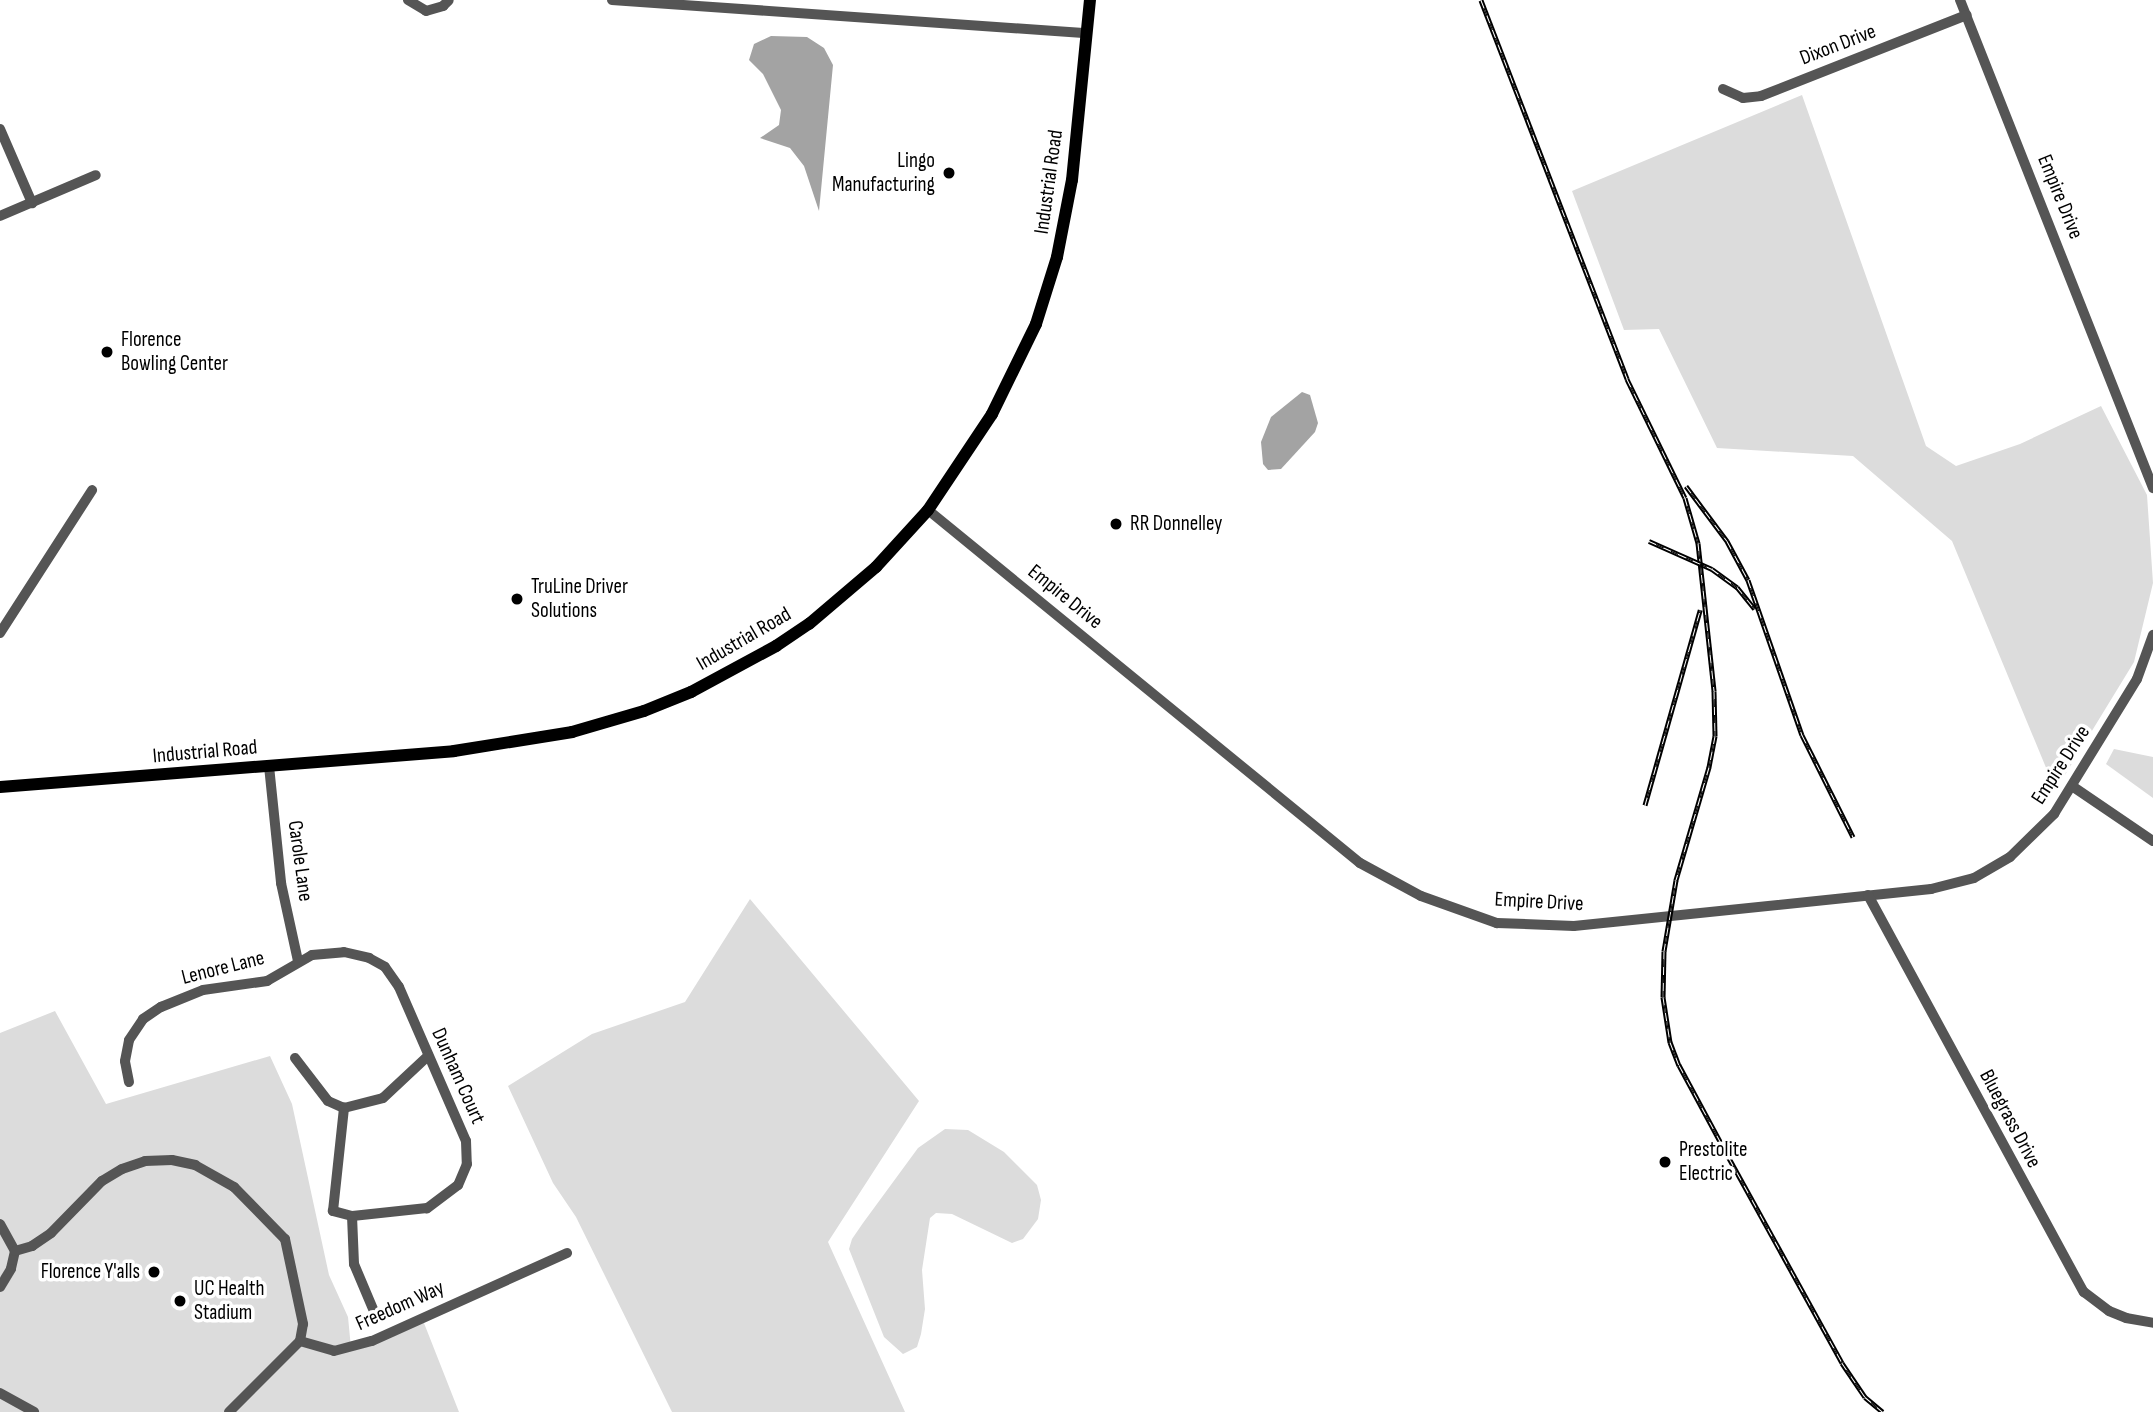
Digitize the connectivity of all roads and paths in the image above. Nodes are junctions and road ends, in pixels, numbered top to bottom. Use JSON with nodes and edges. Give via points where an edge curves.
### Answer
{"nodes":[{"id":1,"x":408,"y":0,"type":"edge"},
{"id":2,"x":449,"y":0,"type":"edge"},
{"id":3,"x":612,"y":0,"type":"edge"},
{"id":4,"x":1090,"y":0,"type":"edge"},
{"id":5,"x":1961,"y":0,"type":"edge"},
{"id":6,"x":1966,"y":15,"type":"junction"},
{"id":7,"x":1087,"y":33,"type":"junction"},
{"id":8,"x":1723,"y":89,"type":"dead end"},
{"id":9,"x":0,"y":129,"type":"edge"},
{"id":10,"x":96,"y":175,"type":"dead end"},
{"id":11,"x":32,"y":203,"type":"junction"},
{"id":12,"x":0,"y":216,"type":"edge"},
{"id":13,"x":2153,"y":488,"type":"edge"},
{"id":14,"x":92,"y":490,"type":"dead end"},
{"id":15,"x":928,"y":510,"type":"junction"},
{"id":16,"x":0,"y":633,"type":"edge"},
{"id":17,"x":2153,"y":635,"type":"edge"},
{"id":18,"x":269,"y":766,"type":"junction"},
{"id":19,"x":2072,"y":786,"type":"junction"},
{"id":20,"x":0,"y":787,"type":"edge"},
{"id":21,"x":2153,"y":841,"type":"edge"},
{"id":22,"x":1868,"y":895,"type":"junction"},
{"id":23,"x":298,"y":961,"type":"junction"},
{"id":24,"x":428,"y":1056,"type":"junction"},
{"id":25,"x":295,"y":1058,"type":"dead end"},
{"id":26,"x":129,"y":1082,"type":"dead end"},
{"id":27,"x":344,"y":1108,"type":"junction"},
{"id":28,"x":352,"y":1216,"type":"junction"},
{"id":29,"x":0,"y":1224,"type":"edge"},
{"id":30,"x":15,"y":1251,"type":"junction"},
{"id":31,"x":566,"y":1253,"type":"dead end"},
{"id":32,"x":0,"y":1287,"type":"edge"},
{"id":33,"x":373,"y":1309,"type":"dead end"},
{"id":34,"x":2153,"y":1323,"type":"edge"},
{"id":35,"x":300,"y":1341,"type":"junction"},
{"id":36,"x":0,"y":1393,"type":"edge"},
{"id":37,"x":34,"y":1412,"type":"edge"},
{"id":38,"x":229,"y":1412,"type":"edge"}],
"edges":[{"from":1,"to":2,"type":"street","via":[[426,11]]},
{"from":3,"to":7,"type":"street"},
{"from":4,"to":7,"type":"main road","name":"Industrial Road"},
{"from":5,"to":6,"type":"street","name":"Empire Drive"},
{"from":6,"to":8,"type":"street","name":"Dixon Drive","via":[[1761,96],[1743,99]]},
{"from":6,"to":13,"type":"street","name":"Empire Drive"},
{"from":7,"to":15,"type":"main road","name":"Industrial Road","via":[[1072,180],[1048,290],[992,414]]},
{"from":9,"to":11,"type":"street"},
{"from":10,"to":11,"type":"street"},
{"from":11,"to":12,"type":"street"},
{"from":14,"to":16,"type":"street"},
{"from":15,"to":18,"type":"main road","name":"Industrial Road","via":[[876,567],[809,624],[743,665],[644,711],[572,732],[491,747]]},
{"from":15,"to":22,"type":"street","name":"Empire Drive","via":[[1342,849],[1421,896],[1497,923],[1574,926]]},
{"from":17,"to":19,"type":"street","name":"Empire Drive","via":[[2137,679]]},
{"from":18,"to":20,"type":"main road","name":"Industrial Road"},
{"from":18,"to":23,"type":"street","name":"Carole Lane","via":[[281,883]]},
{"from":19,"to":21,"type":"street"},
{"from":19,"to":22,"type":"street","name":"Empire Drive","via":[[2041,829],[1990,870],[1955,884]]},
{"from":22,"to":34,"type":"street","name":"Bluegrass Drive","via":[[2084,1292],[2109,1311]]},
{"from":23,"to":24,"type":"street","name":"Dunham Court","via":[[344,952],[384,967],[399,987]]},
{"from":23,"to":26,"type":"street","name":"Lenore Lane","via":[[267,981],[194,993],[143,1019],[127,1049]]},
{"from":24,"to":27,"type":"street","via":[[383,1098]]},
{"from":24,"to":28,"type":"street","name":"Dunham Court","via":[[466,1141],[463,1175],[449,1194],[427,1208]]},
{"from":25,"to":27,"type":"street","via":[[328,1101]]},
{"from":27,"to":28,"type":"street","via":[[332,1208]]},
{"from":28,"to":33,"type":"street","via":[[354,1264]]},
{"from":29,"to":30,"type":"street"},
{"from":30,"to":32,"type":"street"},
{"from":30,"to":35,"type":"street","via":[[51,1233],[102,1181],[122,1169],[145,1161],[195,1165],[234,1187],[285,1239],[303,1324]]},
{"from":31,"to":35,"type":"street","name":"Freedom Way","via":[[372,1341],[334,1351]]},
{"from":35,"to":38,"type":"street"},
{"from":36,"to":37,"type":"street"}]}
